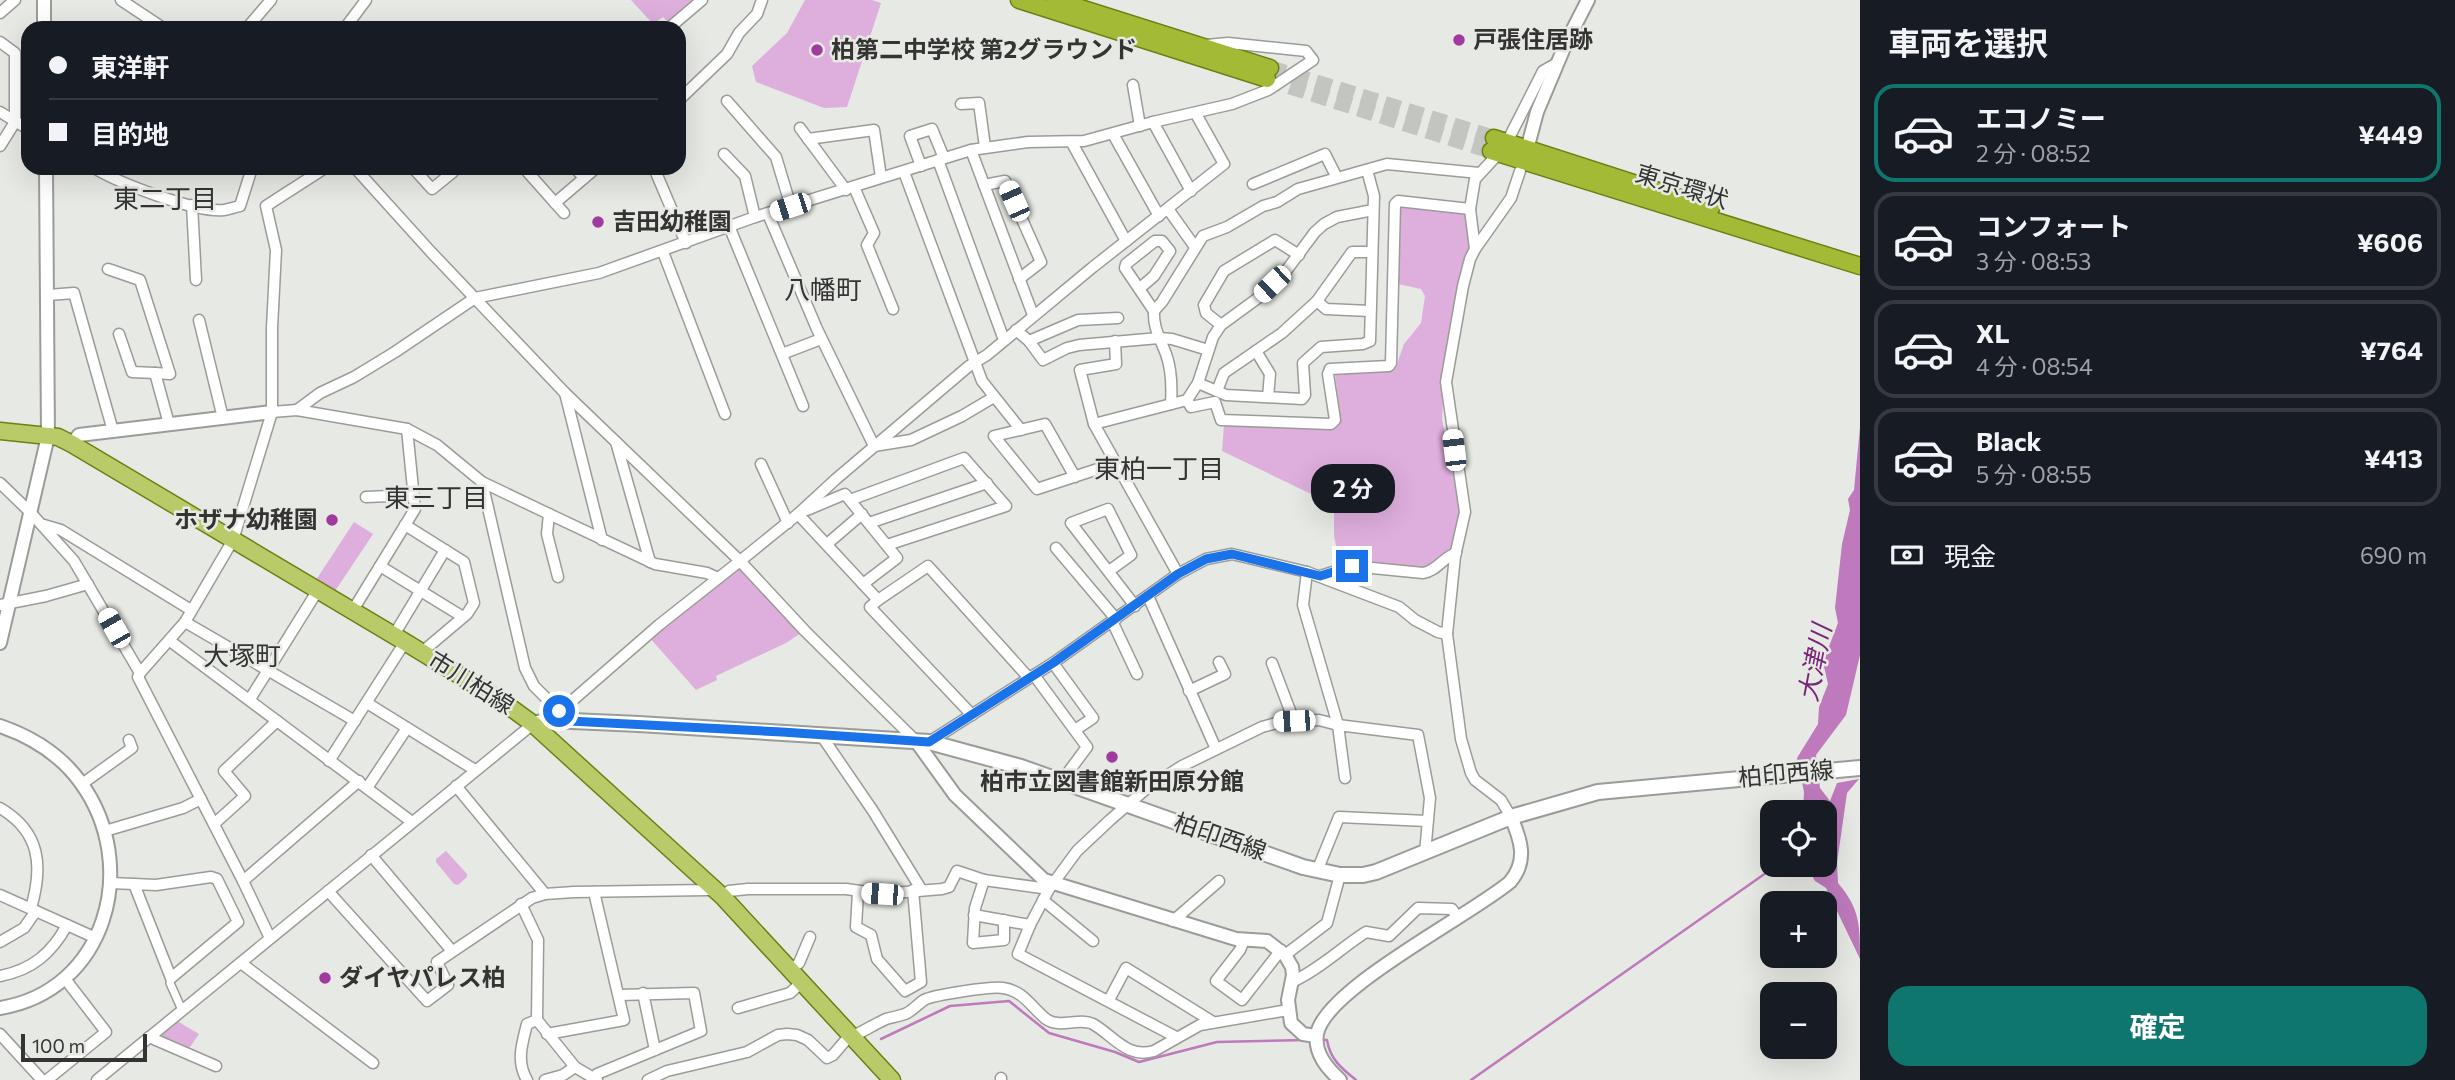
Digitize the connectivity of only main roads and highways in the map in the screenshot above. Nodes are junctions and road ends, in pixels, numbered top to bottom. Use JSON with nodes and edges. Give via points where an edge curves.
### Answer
{"nodes":[{"id":1,"x":1019,"y":0,"type":"edge"},
{"id":2,"x":1055,"y":0,"type":"edge"},
{"id":3,"x":1498,"y":146,"type":"tunnel mouth"},
{"id":4,"x":1856,"y":259,"type":"edge"},
{"id":5,"x":0,"y":431,"type":"edge"},
{"id":6,"x":533,"y":724,"type":"junction"},
{"id":7,"x":1860,"y":768,"type":"edge"},
{"id":8,"x":892,"y":1080,"type":"edge"}],
"edges":[{"from":1,"to":2,"type":"highway","via":[[1268,74],[1200,46]]},
{"from":3,"to":4,"type":"highway","name":"東京環状"},
{"from":5,"to":6,"type":"main road","name":"市川柏線","via":[[58,437],[72,444],[400,638]]},
{"from":6,"to":7,"type":"main road","name":"柏印西線","via":[[554,715],[923,742],[990,757],[1339,875],[1376,872],[1511,817],[1578,796],[1620,788]]},
{"from":6,"to":8,"type":"main road","name":"市川柏線","via":[[718,892]]}]}
